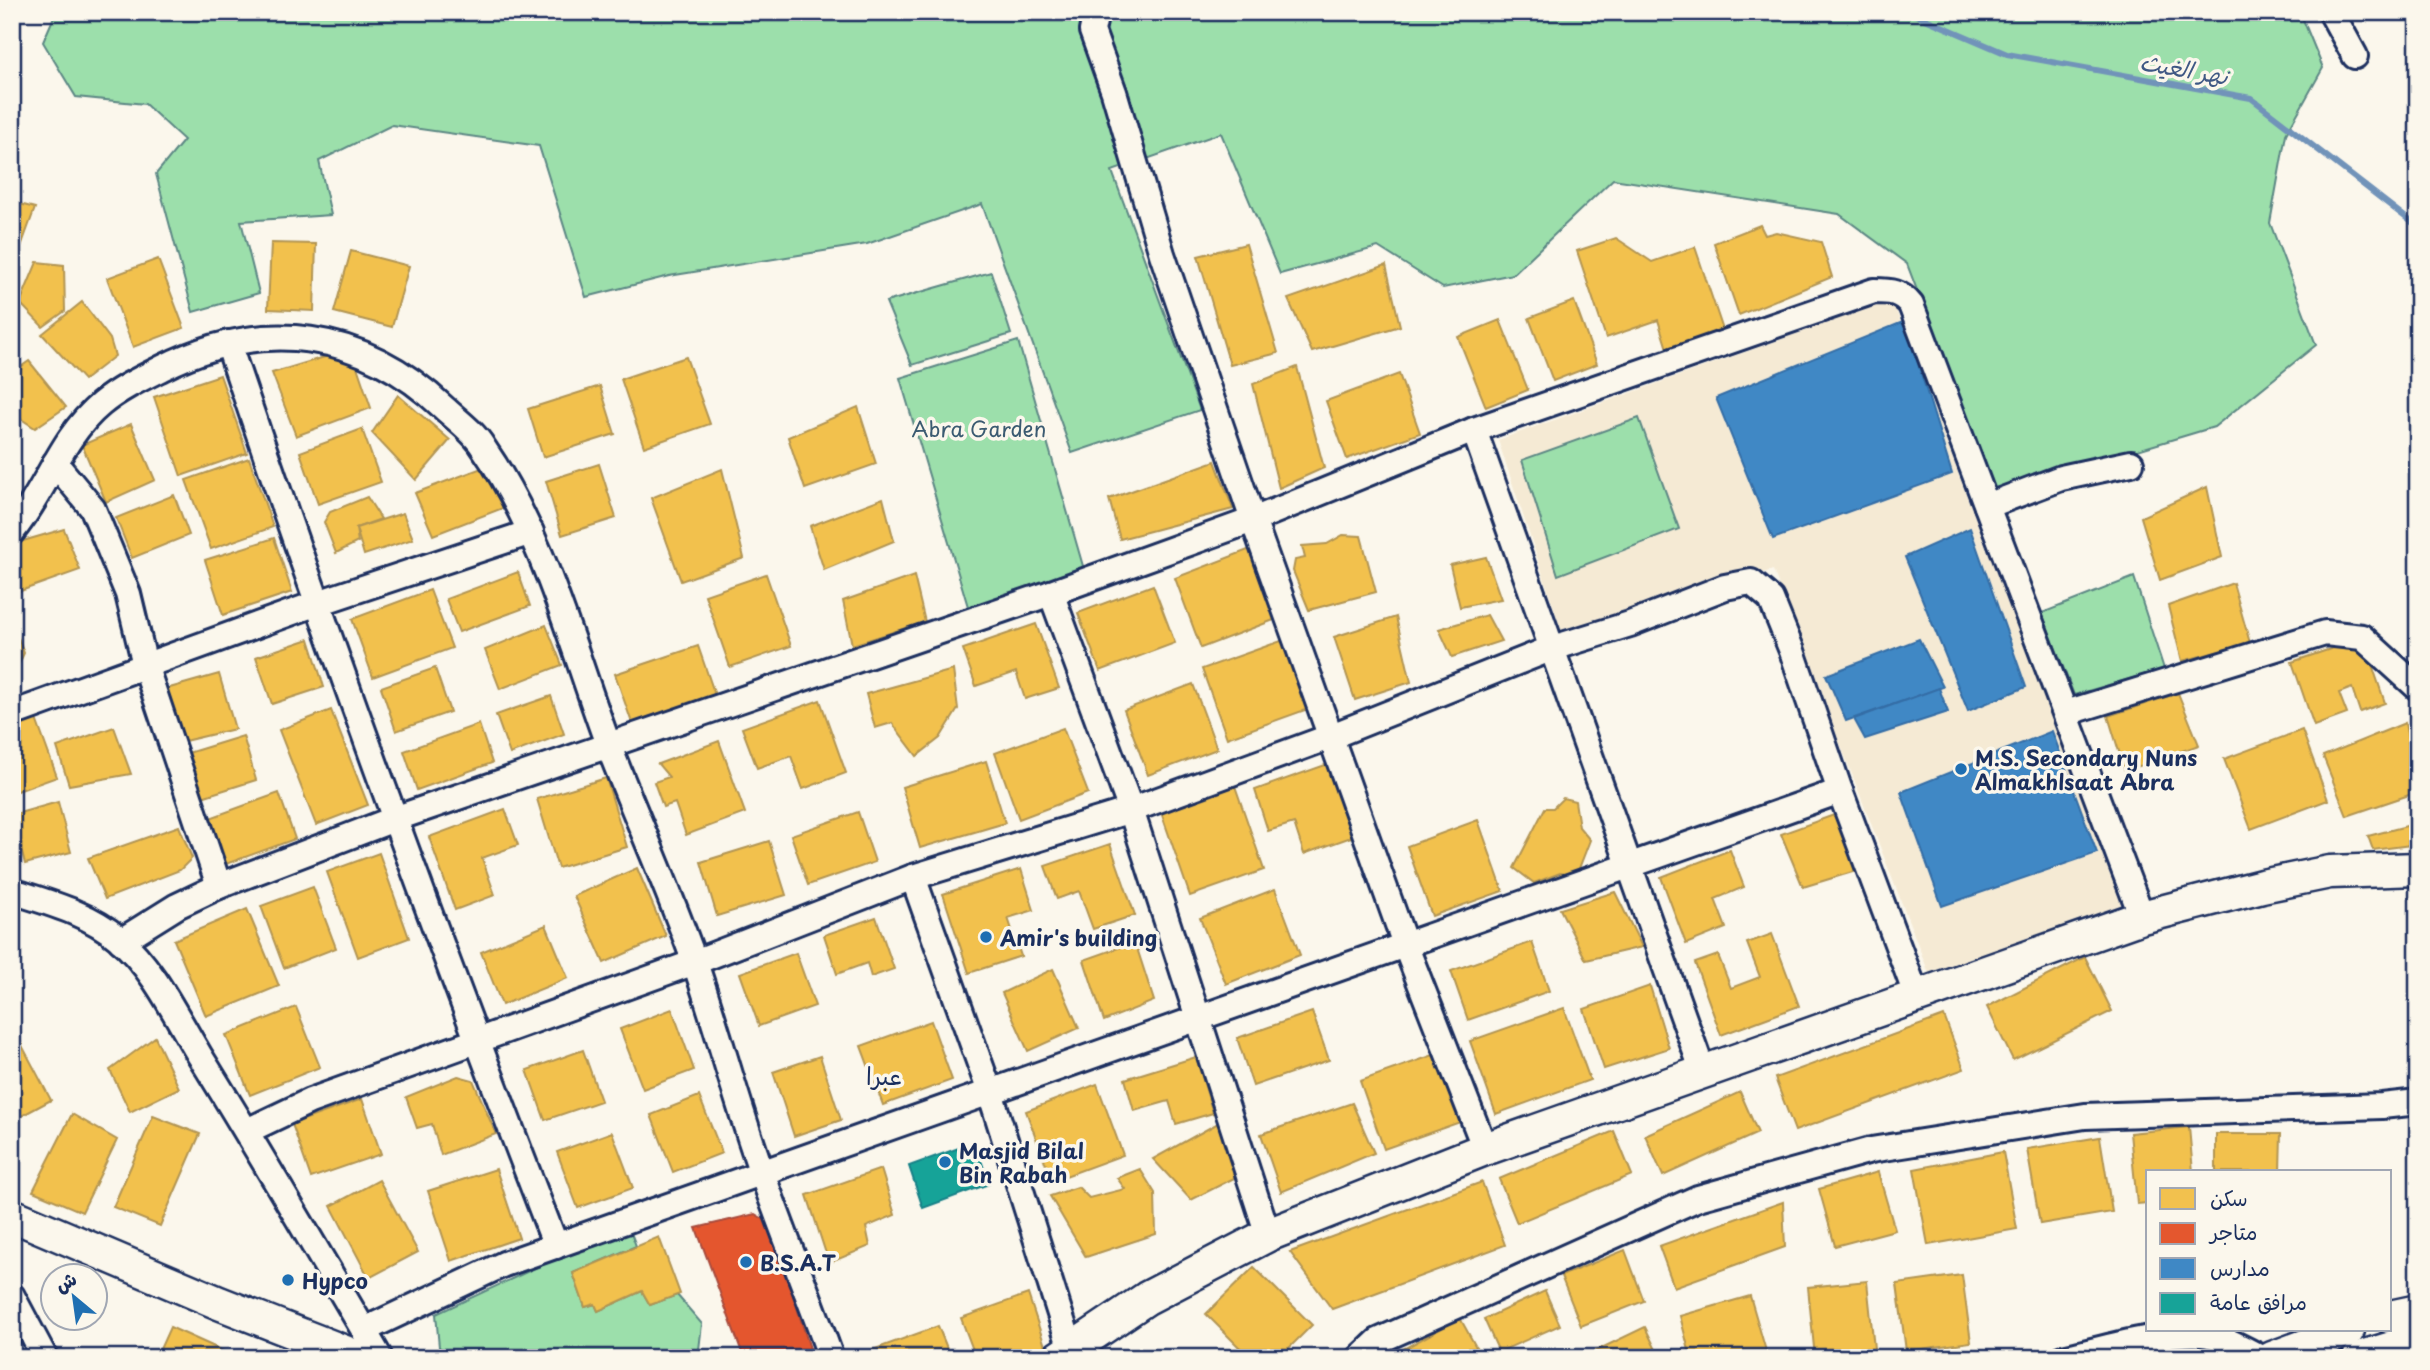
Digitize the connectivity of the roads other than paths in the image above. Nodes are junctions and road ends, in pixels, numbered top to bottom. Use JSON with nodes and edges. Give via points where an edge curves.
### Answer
{"nodes":[{"id":1,"x":1096,"y":12,"type":"edge"},
{"id":2,"x":2331,"y":12,"type":"edge"},
{"id":3,"x":2355,"y":56,"type":"dead end"},
{"id":4,"x":228,"y":343,"type":"junction"},
{"id":5,"x":1474,"y":429,"type":"junction"},
{"id":6,"x":55,"y":463,"type":"junction"},
{"id":7,"x":2131,"y":463,"type":"dead end"},
{"id":8,"x":1987,"y":506,"type":"junction"},
{"id":9,"x":1253,"y":520,"type":"junction"},
{"id":10,"x":14,"y":527,"type":"edge"},
{"id":11,"x":531,"y":532,"type":"junction"},
{"id":12,"x":1051,"y":593,"type":"junction"},
{"id":13,"x":316,"y":604,"type":"junction"},
{"id":14,"x":1550,"y":649,"type":"junction"},
{"id":15,"x":145,"y":665,"type":"junction"},
{"id":16,"x":2418,"y":688,"type":"edge"},
{"id":17,"x":2066,"y":713,"type":"junction"},
{"id":18,"x":12,"y":714,"type":"edge"},
{"id":19,"x":1332,"y":736,"type":"junction"},
{"id":20,"x":609,"y":745,"type":"junction"},
{"id":21,"x":1840,"y":791,"type":"junction"},
{"id":22,"x":1131,"y":810,"type":"junction"},
{"id":23,"x":394,"y":819,"type":"junction"},
{"id":24,"x":1629,"y":866,"type":"junction"},
{"id":25,"x":2418,"y":869,"type":"edge"},
{"id":26,"x":913,"y":877,"type":"junction"},
{"id":27,"x":219,"y":886,"type":"junction"},
{"id":28,"x":12,"y":891,"type":"edge"},
{"id":29,"x":2142,"y":917,"type":"junction"},
{"id":30,"x":121,"y":941,"type":"junction"},
{"id":31,"x":1406,"y":947,"type":"junction"},
{"id":32,"x":695,"y":962,"type":"junction"},
{"id":33,"x":1917,"y":997,"type":"junction"},
{"id":34,"x":1199,"y":1018,"type":"junction"},
{"id":35,"x":476,"y":1040,"type":"junction"},
{"id":36,"x":1703,"y":1072,"type":"junction"},
{"id":37,"x":990,"y":1092,"type":"junction"},
{"id":38,"x":2418,"y":1102,"type":"edge"},
{"id":39,"x":247,"y":1131,"type":"junction"},
{"id":40,"x":1485,"y":1149,"type":"junction"},
{"id":41,"x":762,"y":1173,"type":"junction"},
{"id":42,"x":12,"y":1215,"type":"edge"},
{"id":43,"x":1268,"y":1235,"type":"junction"},
{"id":44,"x":556,"y":1246,"type":"junction"},
{"id":45,"x":12,"y":1296,"type":"edge"},
{"id":46,"x":2418,"y":1311,"type":"edge"},
{"id":47,"x":2392,"y":1317,"type":"edge"},
{"id":48,"x":2343,"y":1332,"type":"edge"},
{"id":49,"x":2418,"y":1340,"type":"edge"},
{"id":50,"x":362,"y":1344,"type":"edge"},
{"id":51,"x":1064,"y":1353,"type":"edge"},
{"id":52,"x":45,"y":1358,"type":"edge"},
{"id":53,"x":380,"y":1358,"type":"edge"},
{"id":54,"x":831,"y":1358,"type":"edge"},
{"id":55,"x":1360,"y":1358,"type":"edge"},
{"id":56,"x":2063,"y":1358,"type":"edge"},
{"id":57,"x":2262,"y":1358,"type":"edge"},
{"id":58,"x":2272,"y":1358,"type":"edge"},
{"id":59,"x":2359,"y":1358,"type":"edge"}],
"edges":[{"from":1,"to":9,"type":"street","via":[[1092,31]]},
{"from":2,"to":3,"type":"street"},
{"from":4,"to":6,"type":"street","via":[[195,351],[102,404],[69,437]]},
{"from":4,"to":11,"type":"street","via":[[306,337],[382,361],[428,393],[482,444]]},
{"from":4,"to":13,"type":"street"},
{"from":5,"to":8,"type":"street","via":[[1855,295],[1892,291],[1911,305]]},
{"from":5,"to":9,"type":"street"},
{"from":5,"to":14,"type":"street"},
{"from":6,"to":10,"type":"street"},
{"from":6,"to":15,"type":"street","via":[[93,509],[128,594]]},
{"from":7,"to":8,"type":"street","via":[[2061,478]]},
{"from":8,"to":17,"type":"street"},
{"from":9,"to":12,"type":"street"},
{"from":9,"to":19,"type":"street"},
{"from":11,"to":13,"type":"street"},
{"from":11,"to":20,"type":"street"},
{"from":12,"to":20,"type":"street"},
{"from":12,"to":22,"type":"street"},
{"from":13,"to":15,"type":"street"},
{"from":13,"to":23,"type":"street"},
{"from":14,"to":19,"type":"street"},
{"from":14,"to":21,"type":"street","via":[[1751,582],[1771,600]]},
{"from":14,"to":24,"type":"street"},
{"from":15,"to":18,"type":"street"},
{"from":15,"to":27,"type":"street"},
{"from":16,"to":17,"type":"street","via":[[2362,637],[2325,633]]},
{"from":17,"to":29,"type":"street"},
{"from":19,"to":22,"type":"street"},
{"from":19,"to":31,"type":"street"},
{"from":20,"to":23,"type":"street"},
{"from":20,"to":32,"type":"street"},
{"from":21,"to":24,"type":"street"},
{"from":21,"to":33,"type":"street"},
{"from":22,"to":26,"type":"street"},
{"from":22,"to":34,"type":"street"},
{"from":23,"to":27,"type":"street"},
{"from":23,"to":35,"type":"street"},
{"from":24,"to":31,"type":"street"},
{"from":24,"to":36,"type":"street"},
{"from":25,"to":29,"type":"main road","via":[[2330,872]]},
{"from":26,"to":32,"type":"street"},
{"from":26,"to":37,"type":"street"},
{"from":27,"to":30,"type":"street"},
{"from":28,"to":30,"type":"street","via":[[62,906],[100,924]]},
{"from":29,"to":33,"type":"main road"},
{"from":30,"to":39,"type":"street","via":[[149,973]]},
{"from":31,"to":34,"type":"street"},
{"from":31,"to":40,"type":"street"},
{"from":32,"to":35,"type":"street"},
{"from":32,"to":41,"type":"street"},
{"from":33,"to":36,"type":"main road"},
{"from":34,"to":37,"type":"street"},
{"from":34,"to":43,"type":"street"},
{"from":35,"to":39,"type":"street","via":[[310,1101]]},
{"from":35,"to":44,"type":"street"},
{"from":36,"to":40,"type":"main road"},
{"from":37,"to":41,"type":"street"},
{"from":37,"to":51,"type":"street"},
{"from":38,"to":55,"type":"street","via":[[2085,1116],[1871,1150],[1698,1198],[1378,1341]]},
{"from":39,"to":50,"type":"street"},
{"from":40,"to":43,"type":"main road"},
{"from":41,"to":44,"type":"street"},
{"from":41,"to":54,"type":"street"},
{"from":42,"to":50,"type":"main road","via":[[219,1303]]},
{"from":43,"to":51,"type":"main road","via":[[1147,1298]]},
{"from":44,"to":50,"type":"street","via":[[504,1264]]},
{"from":45,"to":52,"type":"street"},
{"from":46,"to":47,"type":"main road"},
{"from":48,"to":58,"type":"main road"},
{"from":49,"to":59,"type":"main road"},
{"from":50,"to":53,"type":"street"},
{"from":56,"to":57,"type":"street","via":[[2132,1342],[2202,1334]]}]}
